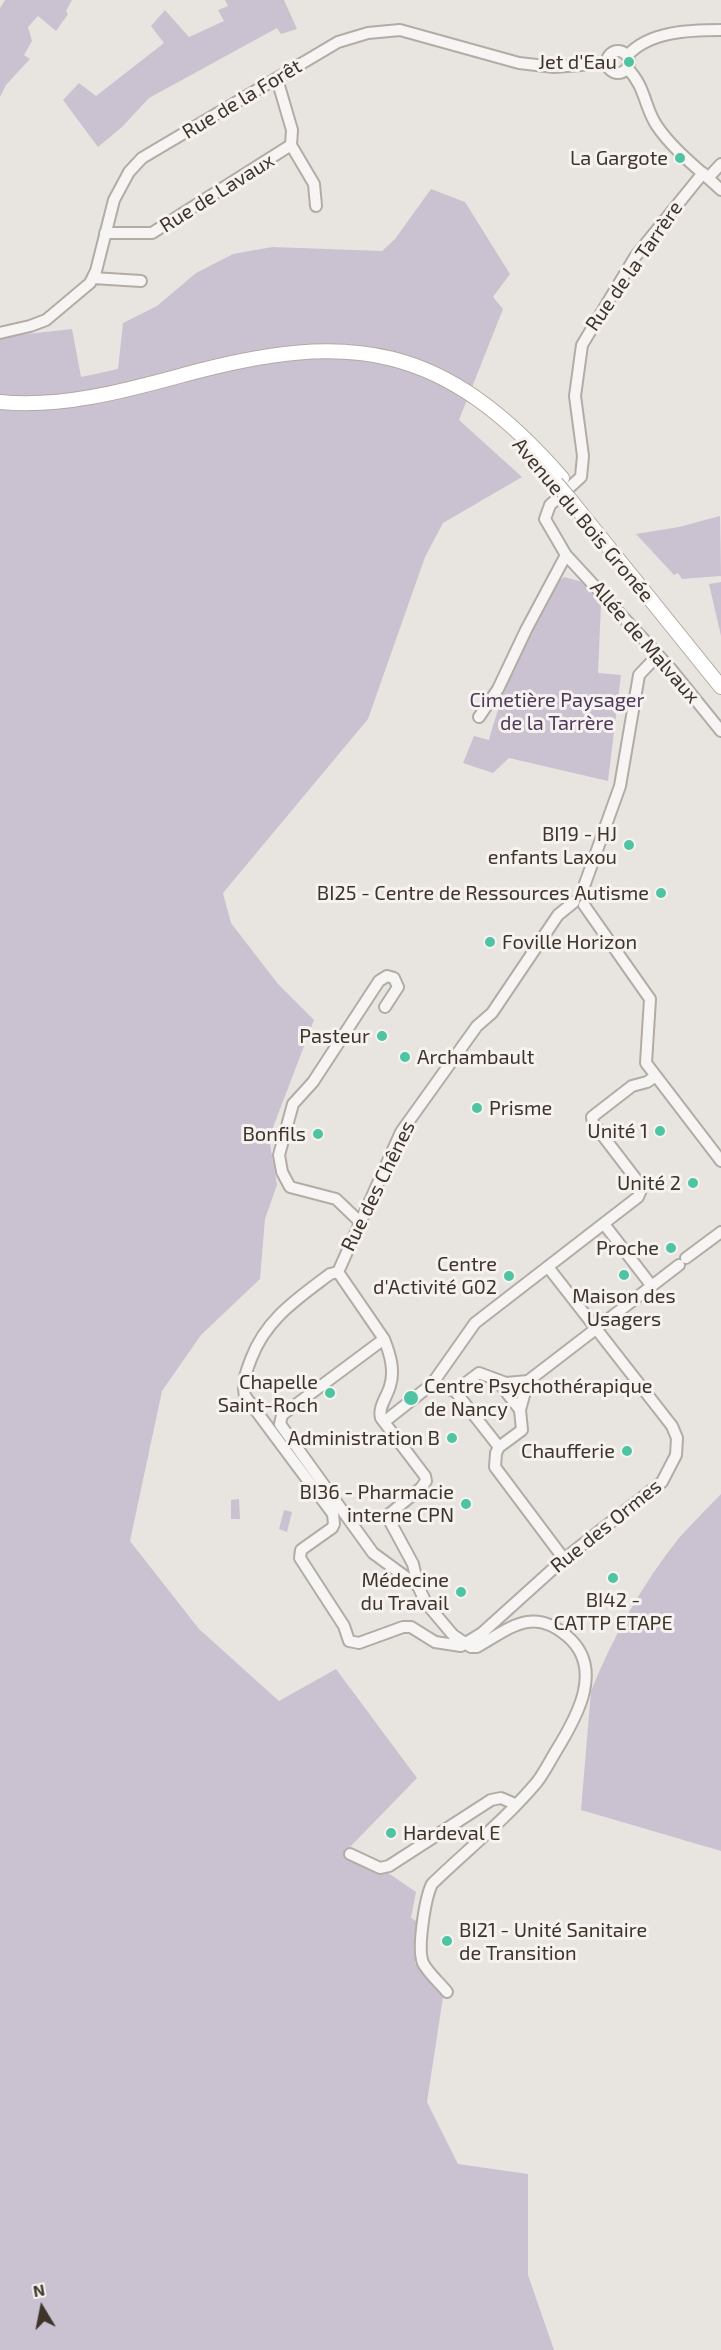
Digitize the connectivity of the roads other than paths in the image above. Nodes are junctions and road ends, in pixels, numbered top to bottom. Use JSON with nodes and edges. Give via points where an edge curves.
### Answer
{"nodes":[{"id":1,"x":721,"y":30,"type":"edge"},
{"id":2,"x":627,"y":62,"type":"junction"},
{"id":3,"x":607,"y":63,"type":"junction"},
{"id":4,"x":277,"y":79,"type":"junction"},
{"id":5,"x":291,"y":145,"type":"junction"},
{"id":6,"x":721,"y":164,"type":"edge"},
{"id":7,"x":705,"y":176,"type":"junction"},
{"id":8,"x":721,"y":190,"type":"edge"},
{"id":9,"x":316,"y":206,"type":"dead end"},
{"id":10,"x":105,"y":233,"type":"junction"},
{"id":11,"x":93,"y":278,"type":"junction"},
{"id":12,"x":141,"y":281,"type":"dead end"},
{"id":13,"x":0,"y":333,"type":"edge"},
{"id":14,"x":0,"y":402,"type":"edge"},
{"id":15,"x":0,"y":410,"type":"edge"},
{"id":16,"x":559,"y":480,"type":"junction"},
{"id":17,"x":574,"y":499,"type":"junction"},
{"id":18,"x":566,"y":555,"type":"junction"},
{"id":19,"x":658,"y":655,"type":"junction"},
{"id":20,"x":721,"y":676,"type":"edge"},
{"id":21,"x":721,"y":687,"type":"edge"},
{"id":22,"x":479,"y":717,"type":"dead end"},
{"id":23,"x":721,"y":731,"type":"edge"},
{"id":24,"x":579,"y":904,"type":"junction"},
{"id":25,"x":385,"y":1007,"type":"dead end"},
{"id":26,"x":656,"y":1076,"type":"junction"},
{"id":27,"x":721,"y":1161,"type":"edge"},
{"id":28,"x":359,"y":1221,"type":"junction"},
{"id":29,"x":604,"y":1224,"type":"junction"},
{"id":30,"x":721,"y":1232,"type":"edge"},
{"id":31,"x":548,"y":1267,"type":"junction"},
{"id":32,"x":338,"y":1272,"type":"junction"},
{"id":33,"x":651,"y":1285,"type":"junction"},
{"id":34,"x":596,"y":1328,"type":"junction"},
{"id":35,"x":384,"y":1340,"type":"junction"},
{"id":36,"x":435,"y":1380,"type":"junction"},
{"id":37,"x":497,"y":1380,"type":"junction"},
{"id":38,"x":528,"y":1381,"type":"junction"},
{"id":39,"x":455,"y":1391,"type":"junction"},
{"id":40,"x":520,"y":1410,"type":"junction"},
{"id":41,"x":384,"y":1422,"type":"junction"},
{"id":42,"x":499,"y":1447,"type":"junction"},
{"id":43,"x":564,"y":1559,"type":"junction"},
{"id":44,"x":418,"y":1586,"type":"junction"},
{"id":45,"x":466,"y":1643,"type":"junction"},
{"id":46,"x":515,"y":1804,"type":"junction"},
{"id":47,"x":350,"y":1854,"type":"dead end"},
{"id":48,"x":447,"y":1992,"type":"dead end"}],
"edges":[{"from":1,"to":2,"type":"street","via":[[696,30],[642,43]]},
{"from":2,"to":3,"type":"street","via":[[618,73]]},
{"from":2,"to":3,"type":"street","via":[[622,52],[614,51]]},
{"from":2,"to":7,"type":"street","via":[[658,128]]},
{"from":3,"to":4,"type":"street","name":"Rue de la Forêt","via":[[554,67],[519,63],[393,30],[338,42]]},
{"from":4,"to":5,"type":"street","name":"Rue de Lavaux","via":[[293,135]]},
{"from":4,"to":10,"type":"street","name":"Rue de la Forêt","via":[[136,164],[117,193]]},
{"from":5,"to":9,"type":"street","name":"Rue de Lavaux","via":[[314,184]]},
{"from":5,"to":10,"type":"street","name":"Rue de Lavaux","via":[[152,233]]},
{"from":6,"to":7,"type":"street"},
{"from":7,"to":8,"type":"street"},
{"from":7,"to":18,"type":"street","name":"Rue de la Tarrère","via":[[635,257],[582,345],[575,396],[583,456],[581,477],[545,514]]},
{"from":10,"to":11,"type":"street","name":"Rue de la Forêt"},
{"from":11,"to":12,"type":"street"},
{"from":11,"to":13,"type":"street","name":"Rue de la Forêt","via":[[46,320]]},
{"from":14,"to":16,"type":"main road","name":"Avenue du Bois Gronée","via":[[45,403],[92,397],[279,353],[359,352],[418,367],[468,391],[513,425]]},
{"from":15,"to":16,"type":"main road","name":"Avenue du Bois Gronée","via":[[51,410],[95,404],[271,362],[323,358],[364,361],[420,376],[470,402]]},
{"from":16,"to":17,"type":"main road","name":"Avenue du Bois Gronée"},
{"from":17,"to":20,"type":"main road","name":"Avenue du Bois Gronée"},
{"from":17,"to":21,"type":"main road","name":"Avenue du Bois Gronée"},
{"from":18,"to":19,"type":"street","name":"Allée de Malvaux"},
{"from":18,"to":22,"type":"street","via":[[498,689]]},
{"from":19,"to":23,"type":"street","name":"Allée de Malvaux"},
{"from":19,"to":24,"type":"street","name":"Rue des Chênes","via":[[639,675],[620,786],[582,892],[574,895]]},
{"from":24,"to":26,"type":"street","via":[[650,999],[645,1056]]},
{"from":24,"to":28,"type":"street","name":"Rue des Chênes","via":[[558,915],[492,1012],[477,1026],[401,1132]]},
{"from":25,"to":28,"type":"street","via":[[398,987],[394,978],[387,976],[379,981],[313,1082],[293,1104],[279,1155],[290,1186],[336,1199]]},
{"from":26,"to":27,"type":"street"},
{"from":26,"to":29,"type":"street","via":[[632,1086],[592,1117],[641,1186],[638,1197]]},
{"from":28,"to":32,"type":"street","name":"Rue des Chênes"},
{"from":29,"to":31,"type":"street"},
{"from":29,"to":33,"type":"street"},
{"from":30,"to":33,"type":"street"},
{"from":31,"to":34,"type":"street","name":"Rue des Ormes"},
{"from":31,"to":36,"type":"street","via":[[475,1323]]},
{"from":32,"to":35,"type":"street"},
{"from":32,"to":45,"type":"street","via":[[281,1310],[258,1342],[243,1385],[245,1396],[335,1519],[332,1528],[302,1550],[300,1558],[352,1643],[403,1627],[411,1627],[443,1645]]},
{"from":33,"to":34,"type":"street"},
{"from":34,"to":38,"type":"street"},
{"from":34,"to":43,"type":"street","name":"Rue des Ormes","via":[[672,1426],[676,1455],[662,1482]]},
{"from":35,"to":41,"type":"street","via":[[392,1369],[390,1389],[380,1413]]},
{"from":35,"to":44,"type":"street","via":[[282,1415],[280,1424],[374,1553]]},
{"from":36,"to":39,"type":"street"},
{"from":36,"to":41,"type":"street"},
{"from":37,"to":38,"type":"street"},
{"from":37,"to":39,"type":"street","via":[[479,1373]]},
{"from":37,"to":40,"type":"street"},
{"from":38,"to":40,"type":"street"},
{"from":39,"to":42,"type":"street"},
{"from":40,"to":42,"type":"street","via":[[522,1430]]},
{"from":41,"to":44,"type":"street","via":[[426,1481],[387,1516],[413,1564]]},
{"from":42,"to":43,"type":"street","via":[[495,1467]]},
{"from":43,"to":45,"type":"street","name":"Rue des Ormes"},
{"from":44,"to":45,"type":"street","via":[[444,1627]]},
{"from":45,"to":46,"type":"street","via":[[477,1647],[522,1622],[545,1623],[577,1646],[585,1664],[584,1696],[564,1738],[538,1782]]},
{"from":46,"to":47,"type":"street","via":[[501,1798],[491,1800],[389,1866],[380,1868]]},
{"from":46,"to":48,"type":"street","via":[[432,1884],[427,1894],[423,1963]]}]}
